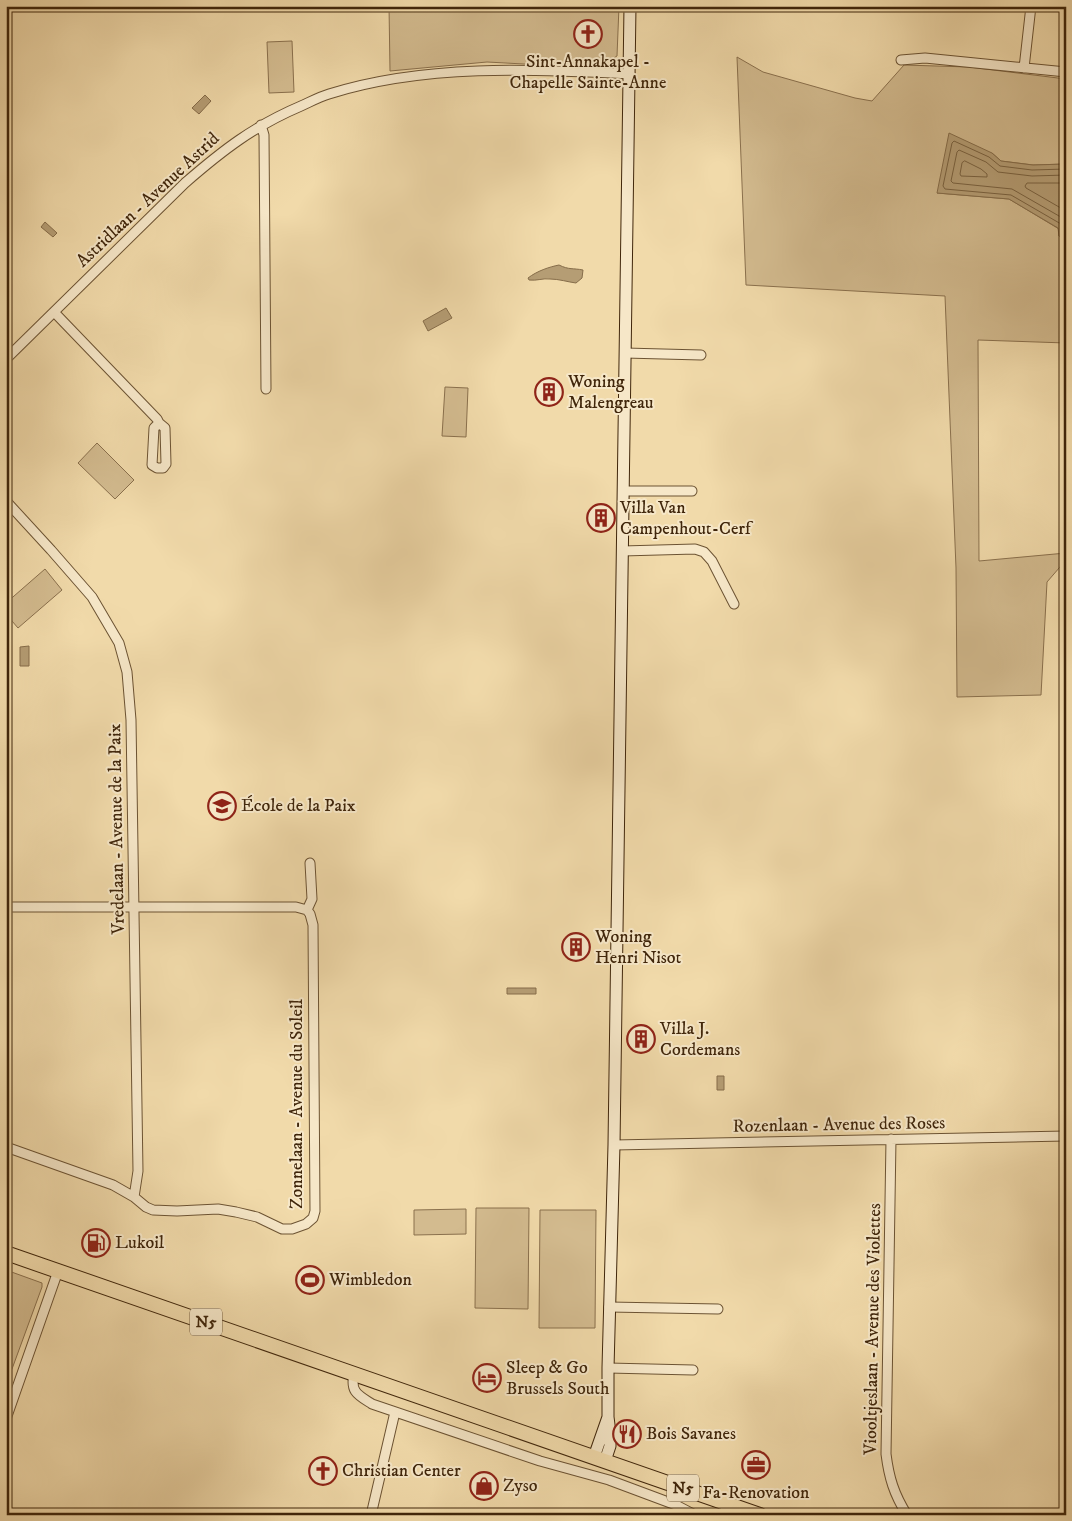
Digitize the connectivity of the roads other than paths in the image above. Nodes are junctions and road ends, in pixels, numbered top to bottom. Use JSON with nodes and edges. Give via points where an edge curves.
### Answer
{"nodes":[{"id":1,"x":630,"y":6,"type":"edge"},
{"id":2,"x":1031,"y":6,"type":"edge"},
{"id":3,"x":901,"y":60,"type":"dead end"},
{"id":4,"x":1024,"y":68,"type":"junction"},
{"id":5,"x":1066,"y":72,"type":"edge"},
{"id":6,"x":630,"y":74,"type":"junction"},
{"id":7,"x":261,"y":125,"type":"junction"},
{"id":8,"x":54,"y":312,"type":"junction"},
{"id":9,"x":625,"y":353,"type":"junction"},
{"id":10,"x":701,"y":355,"type":"dead end"},
{"id":11,"x":6,"y":359,"type":"edge"},
{"id":12,"x":266,"y":389,"type":"dead end"},
{"id":13,"x":159,"y":423,"type":"dead end"},
{"id":14,"x":623,"y":491,"type":"junction"},
{"id":15,"x":692,"y":491,"type":"dead end"},
{"id":16,"x":6,"y":502,"type":"edge"},
{"id":17,"x":622,"y":551,"type":"junction"},
{"id":18,"x":734,"y":604,"type":"dead end"},
{"id":19,"x":310,"y":863,"type":"dead end"},
{"id":20,"x":134,"y":906,"type":"junction"},
{"id":21,"x":6,"y":907,"type":"edge"},
{"id":22,"x":306,"y":910,"type":"junction"},
{"id":23,"x":1066,"y":1136,"type":"edge"},
{"id":24,"x":891,"y":1139,"type":"junction"},
{"id":25,"x":614,"y":1146,"type":"junction"},
{"id":26,"x":6,"y":1147,"type":"edge"},
{"id":27,"x":134,"y":1197,"type":"junction"},
{"id":28,"x":6,"y":1253,"type":"edge"},
{"id":29,"x":58,"y":1271,"type":"junction"},
{"id":30,"x":609,"y":1307,"type":"junction"},
{"id":31,"x":718,"y":1309,"type":"dead end"},
{"id":32,"x":608,"y":1368,"type":"junction"},
{"id":33,"x":693,"y":1370,"type":"dead end"},
{"id":34,"x":354,"y":1374,"type":"junction"},
{"id":35,"x":11,"y":1394,"type":"edge"},
{"id":36,"x":395,"y":1412,"type":"junction"},
{"id":37,"x":6,"y":1419,"type":"edge"},
{"id":38,"x":600,"y":1459,"type":"junction"},
{"id":39,"x":371,"y":1515,"type":"edge"},
{"id":40,"x":695,"y":1515,"type":"edge"},
{"id":41,"x":760,"y":1515,"type":"edge"},
{"id":42,"x":908,"y":1515,"type":"edge"}],
"edges":[{"from":1,"to":6,"type":"street"},
{"from":2,"to":4,"type":"street"},
{"from":3,"to":4,"type":"street","via":[[925,58]]},
{"from":4,"to":5,"type":"street"},
{"from":6,"to":7,"type":"street","name":"Astridlaan - Avenue Astrid","via":[[491,70],[380,81],[328,94]]},
{"from":6,"to":9,"type":"street"},
{"from":7,"to":8,"type":"street","name":"Astridlaan - Avenue Astrid","via":[[185,183]]},
{"from":7,"to":12,"type":"street","via":[[264,135]]},
{"from":8,"to":11,"type":"street","name":"Astridlaan - Avenue Astrid"},
{"from":8,"to":13,"type":"street"},
{"from":9,"to":10,"type":"street"},
{"from":9,"to":14,"type":"street"},
{"from":14,"to":15,"type":"street"},
{"from":14,"to":17,"type":"street"},
{"from":16,"to":20,"type":"street","name":"Vredelaan - Avenue de la Paix","via":[[92,597],[119,643],[127,672],[131,720]]},
{"from":17,"to":18,"type":"street","via":[[695,549],[704,552]]},
{"from":17,"to":25,"type":"street"},
{"from":19,"to":22,"type":"street","name":"Zonnelaan - Avenue du Soleil","via":[[312,899]]},
{"from":20,"to":21,"type":"street"},
{"from":20,"to":22,"type":"street","via":[[296,907]]},
{"from":20,"to":27,"type":"street","name":"Vredelaan - Avenue de la Paix","via":[[138,1171]]},
{"from":22,"to":27,"type":"street","name":"Zonnelaan - Avenue du Soleil","via":[[313,925],[313,1218],[292,1229],[282,1229],[257,1217],[218,1209],[153,1210]]},
{"from":23,"to":24,"type":"street","name":"Rozenlaan - Avenue des Roses"},
{"from":24,"to":25,"type":"street","name":"Rozenlaan - Avenue des Roses"},
{"from":24,"to":42,"type":"street","name":"Viooltjeslaan - Avenue des Violettes","via":[[886,1454],[892,1485]]},
{"from":25,"to":30,"type":"street"},
{"from":26,"to":27,"type":"street","via":[[113,1185]]},
{"from":28,"to":29,"type":"main road","number":"N5"},
{"from":29,"to":34,"type":"main road","number":"N5"},
{"from":29,"to":35,"type":"street"},
{"from":30,"to":31,"type":"street"},
{"from":30,"to":32,"type":"street"},
{"from":32,"to":33,"type":"street"},
{"from":32,"to":38,"type":"street","via":[[608,1417]]},
{"from":34,"to":36,"type":"street","via":[[352,1383],[361,1396],[372,1404]]},
{"from":34,"to":38,"type":"main road","number":"N5"},
{"from":35,"to":37,"type":"street"},
{"from":36,"to":39,"type":"street"},
{"from":36,"to":40,"type":"street","via":[[540,1461],[609,1480]]},
{"from":38,"to":41,"type":"main road","number":"N5"}]}
